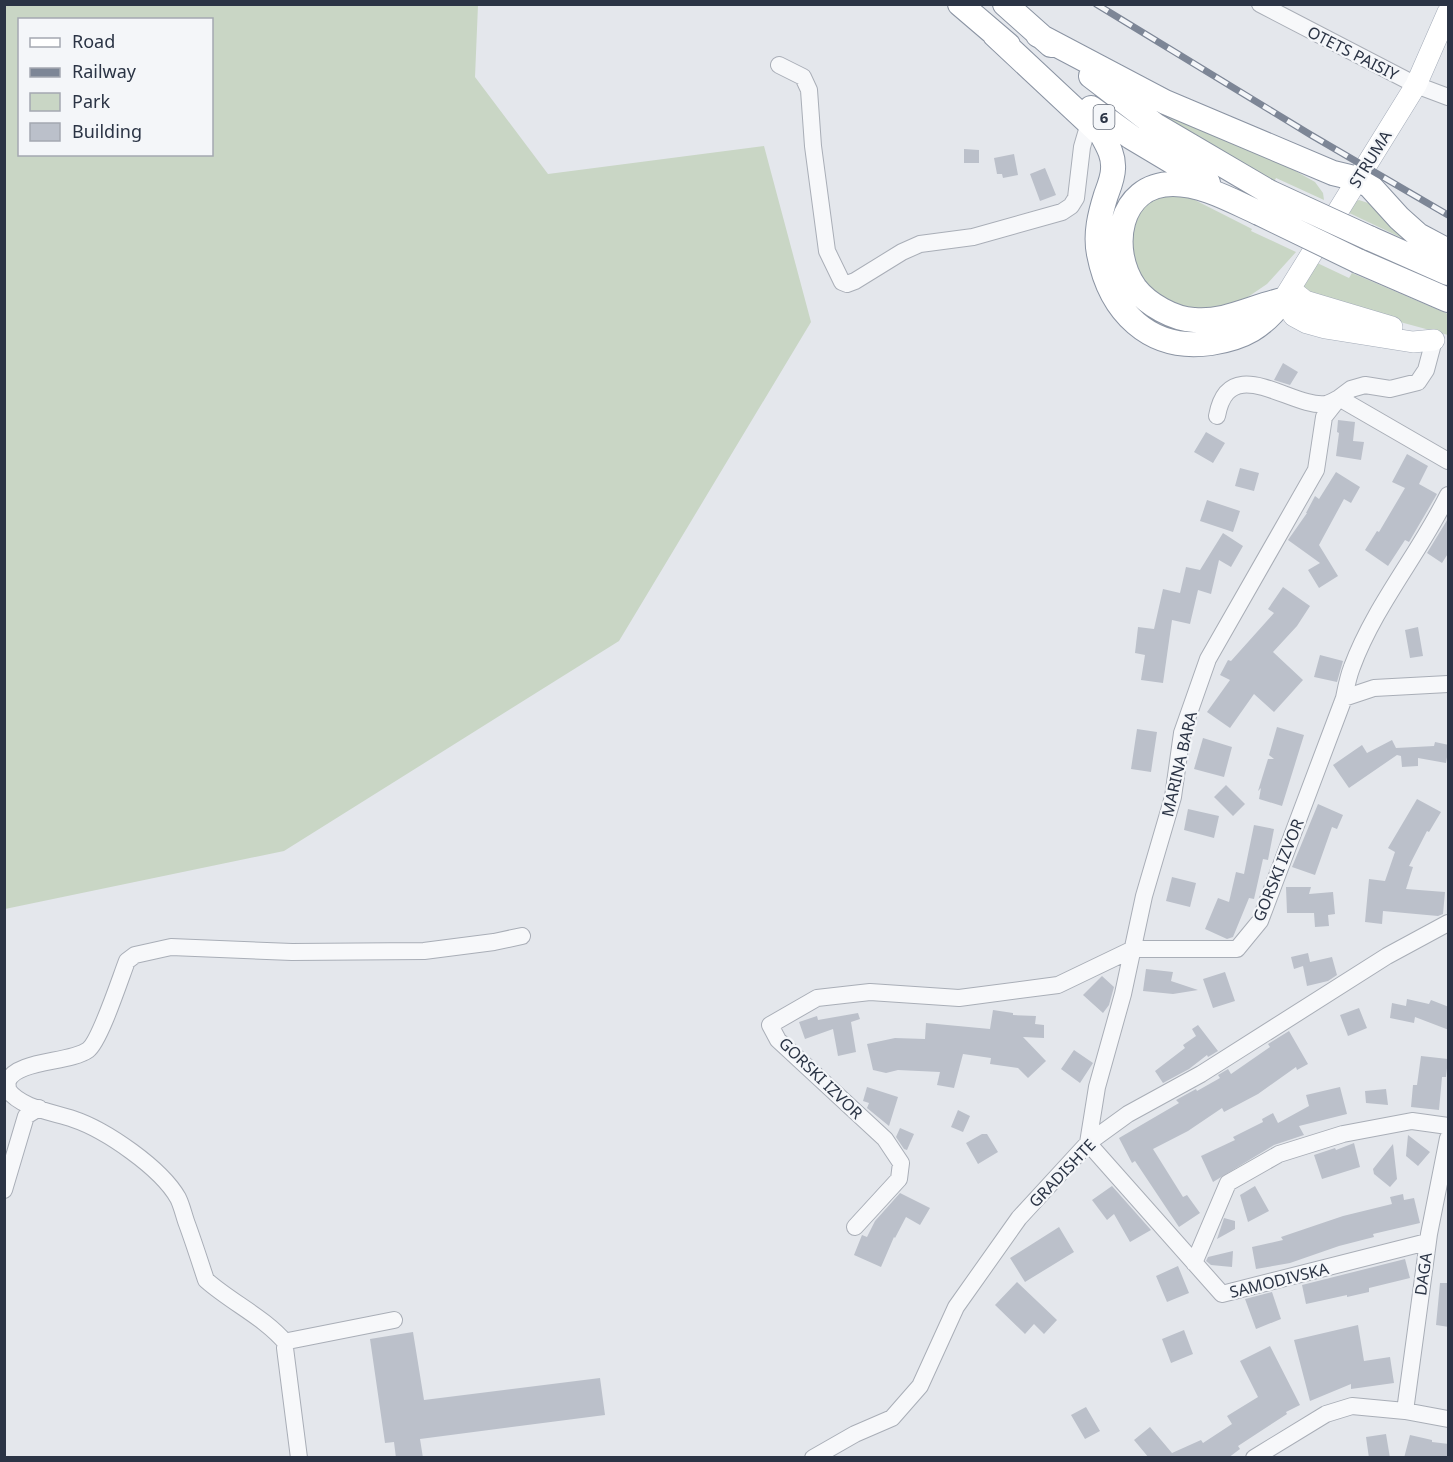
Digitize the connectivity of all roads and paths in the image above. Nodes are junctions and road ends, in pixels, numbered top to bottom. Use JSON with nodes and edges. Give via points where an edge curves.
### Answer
{"nodes":[{"id":1,"x":960,"y":4,"type":"edge"},
{"id":2,"x":1005,"y":4,"type":"edge"},
{"id":3,"x":1260,"y":4,"type":"edge"},
{"id":4,"x":1449,"y":12,"type":"edge"},
{"id":5,"x":995,"y":35,"type":"junction"},
{"id":6,"x":1038,"y":35,"type":"junction"},
{"id":7,"x":779,"y":65,"type":"dead end"},
{"id":8,"x":1416,"y":85,"type":"junction"},
{"id":9,"x":1449,"y":97,"type":"edge"},
{"id":10,"x":1089,"y":123,"type":"junction"},
{"id":11,"x":1358,"y":179,"type":"junction"},
{"id":12,"x":1264,"y":202,"type":"junction"},
{"id":13,"x":1449,"y":251,"type":"edge"},
{"id":14,"x":1449,"y":273,"type":"edge"},
{"id":15,"x":1287,"y":294,"type":"junction"},
{"id":16,"x":1449,"y":300,"type":"edge"},
{"id":17,"x":1442,"y":342,"type":"edge"},
{"id":18,"x":1339,"y":398,"type":"junction"},
{"id":19,"x":1217,"y":416,"type":"dead end"},
{"id":20,"x":1449,"y":461,"type":"edge"},
{"id":21,"x":1449,"y":495,"type":"edge"},
{"id":22,"x":1449,"y":684,"type":"edge"},
{"id":23,"x":1344,"y":698,"type":"junction"},
{"id":24,"x":1449,"y":923,"type":"edge"},
{"id":25,"x":522,"y":936,"type":"dead end"},
{"id":26,"x":1133,"y":949,"type":"junction"},
{"id":27,"x":39,"y":1108,"type":"junction"},
{"id":28,"x":1449,"y":1126,"type":"edge"},
{"id":29,"x":1449,"y":1138,"type":"edge"},
{"id":30,"x":1088,"y":1143,"type":"junction"},
{"id":31,"x":4,"y":1190,"type":"edge"},
{"id":32,"x":855,"y":1227,"type":"dead end"},
{"id":33,"x":1427,"y":1242,"type":"junction"},
{"id":34,"x":1194,"y":1263,"type":"junction"},
{"id":35,"x":394,"y":1320,"type":"dead end"},
{"id":36,"x":286,"y":1343,"type":"junction"},
{"id":37,"x":1406,"y":1411,"type":"junction"},
{"id":38,"x":1449,"y":1419,"type":"edge"},
{"id":39,"x":299,"y":1458,"type":"edge"},
{"id":40,"x":813,"y":1458,"type":"edge"},
{"id":41,"x":1254,"y":1458,"type":"edge"}],
"edges":[{"from":1,"to":5,"type":"highway","number":"6"},
{"from":2,"to":6,"type":"highway","number":"6"},
{"from":3,"to":8,"type":"street","name":"OTETS PAISIY"},
{"from":4,"to":8,"type":"main road","name":"STRUMA"},
{"from":5,"to":10,"type":"highway"},
{"from":5,"to":12,"type":"highway","number":"6","via":[[1131,137],[1181,168]]},
{"from":6,"to":11,"type":"highway","via":[[1165,102],[1332,173]]},
{"from":6,"to":12,"type":"highway","number":"6"},
{"from":7,"to":10,"type":"street","via":[[803,77],[809,90],[827,251],[846,284],[920,244],[973,237],[1062,212],[1076,198]]},
{"from":8,"to":9,"type":"street","name":"OTETS PAISIY"},
{"from":8,"to":11,"type":"main road","name":"STRUMA"},
{"from":10,"to":15,"type":"highway","via":[[1112,152],[1114,171],[1101,211],[1098,252],[1113,295],[1136,325],[1164,341],[1222,341],[1258,327],[1270,318]]},
{"from":11,"to":13,"type":"highway","via":[[1370,186],[1418,235]]},
{"from":11,"to":15,"type":"main road","name":"STRUMA"},
{"from":12,"to":14,"type":"highway","number":"6","bridge":true,"via":[[1369,238]]},
{"from":12,"to":15,"type":"highway","via":[[1186,184],[1157,184],[1143,191],[1126,212],[1122,255],[1135,287],[1146,298],[1192,320],[1209,320]]},
{"from":12,"to":16,"type":"highway","number":"6","bridge":true,"via":[[1358,261]]},
{"from":15,"to":17,"type":"main road","via":[[1294,316],[1325,328],[1413,342]]},
{"from":17,"to":18,"type":"street","via":[[1418,382],[1390,389],[1365,385]]},
{"from":18,"to":19,"type":"street","via":[[1326,404],[1271,388],[1239,387],[1226,392]]},
{"from":18,"to":20,"type":"street"},
{"from":18,"to":26,"type":"street","name":"MARINA BARA","via":[[1324,417],[1316,470],[1208,659],[1182,733],[1173,798]]},
{"from":21,"to":23,"type":"street","name":"GORSKI IZVOR","via":[[1380,607],[1352,668]]},
{"from":22,"to":23,"type":"street","via":[[1374,688]]},
{"from":23,"to":26,"type":"street","name":"GORSKI IZVOR","via":[[1260,921],[1237,949]]},
{"from":24,"to":30,"type":"street","name":"GRADISHTE","via":[[1387,956],[1201,1074],[1128,1114]]},
{"from":25,"to":27,"type":"street","via":[[424,951],[292,952],[171,947],[135,955],[127,962],[94,1044],[76,1056],[26,1067],[8,1081],[12,1096]]},
{"from":26,"to":30,"type":"street","name":"MARINA BARA","via":[[1097,1087]]},
{"from":26,"to":32,"type":"street","name":"GORSKI IZVOR","via":[[1058,985],[959,998],[870,992],[817,998],[770,1025],[778,1040],[885,1139],[901,1164],[899,1179]]},
{"from":27,"to":31,"type":"street","via":[[26,1116]]},
{"from":27,"to":36,"type":"street","via":[[81,1122],[130,1149],[171,1188],[179,1200],[207,1280],[274,1329]]},
{"from":28,"to":34,"type":"street","via":[[1412,1121],[1343,1134],[1279,1154],[1228,1183]]},
{"from":29,"to":33,"type":"street","name":"DAGA"},
{"from":30,"to":34,"type":"street","name":"SAMODIVSKA"},
{"from":30,"to":40,"type":"street","name":"GRADISHTE","via":[[1013,1227],[956,1307],[920,1386],[892,1418]]},
{"from":33,"to":34,"type":"street","name":"SAMODIVSKA","via":[[1222,1294]]},
{"from":33,"to":37,"type":"street","name":"DAGA"},
{"from":35,"to":36,"type":"street"},
{"from":36,"to":39,"type":"street"},
{"from":37,"to":38,"type":"street"},
{"from":37,"to":41,"type":"street","via":[[1352,1406],[1326,1414]]}]}
